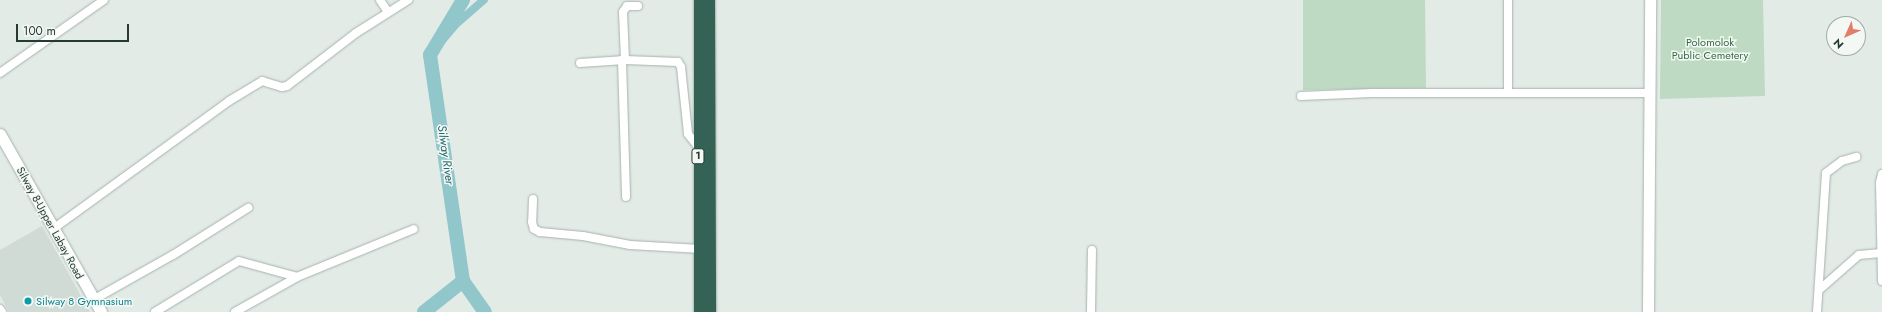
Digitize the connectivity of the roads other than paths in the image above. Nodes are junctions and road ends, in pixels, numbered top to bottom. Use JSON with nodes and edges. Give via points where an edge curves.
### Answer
{"nodes":[{"id":1,"x":104,"y":0,"type":"edge"},
{"id":2,"x":380,"y":0,"type":"edge"},
{"id":3,"x":408,"y":0,"type":"edge"},
{"id":4,"x":700,"y":0,"type":"edge"},
{"id":5,"x":709,"y":0,"type":"edge"},
{"id":6,"x":1508,"y":0,"type":"edge"},
{"id":7,"x":1650,"y":0,"type":"edge"},
{"id":8,"x":638,"y":6,"type":"dead end"},
{"id":9,"x":388,"y":12,"type":"junction"},
{"id":10,"x":623,"y":60,"type":"junction"},
{"id":11,"x":580,"y":63,"type":"dead end"},
{"id":12,"x":0,"y":73,"type":"edge"},
{"id":13,"x":1508,"y":92,"type":"junction"},
{"id":14,"x":1649,"y":93,"type":"junction"},
{"id":15,"x":1301,"y":96,"type":"dead end"},
{"id":16,"x":0,"y":134,"type":"edge"},
{"id":17,"x":698,"y":147,"type":"junction"},
{"id":18,"x":1856,"y":157,"type":"dead end"},
{"id":19,"x":1882,"y":174,"type":"edge"},
{"id":20,"x":626,"y":197,"type":"dead end"},
{"id":21,"x":533,"y":199,"type":"dead end"},
{"id":22,"x":248,"y":208,"type":"dead end"},
{"id":23,"x":54,"y":229,"type":"junction"},
{"id":24,"x":414,"y":229,"type":"dead end"},
{"id":25,"x":701,"y":249,"type":"junction"},
{"id":26,"x":1092,"y":250,"type":"dead end"},
{"id":27,"x":1881,"y":253,"type":"junction"},
{"id":28,"x":297,"y":277,"type":"junction"},
{"id":29,"x":1882,"y":281,"type":"edge"},
{"id":30,"x":1819,"y":290,"type":"junction"},
{"id":31,"x":93,"y":300,"type":"junction"},
{"id":32,"x":0,"y":309,"type":"edge"},
{"id":33,"x":239,"y":311,"type":"edge"},
{"id":34,"x":2,"y":312,"type":"edge"},
{"id":35,"x":100,"y":312,"type":"edge"},
{"id":36,"x":155,"y":312,"type":"edge"},
{"id":37,"x":700,"y":312,"type":"edge"},
{"id":38,"x":710,"y":312,"type":"edge"},
{"id":39,"x":1091,"y":312,"type":"edge"},
{"id":40,"x":1648,"y":312,"type":"edge"},
{"id":41,"x":1817,"y":312,"type":"edge"}],
"edges":[{"from":1,"to":12,"type":"street"},
{"from":2,"to":9,"type":"street"},
{"from":3,"to":9,"type":"street"},
{"from":4,"to":17,"type":"highway","number":"1"},
{"from":5,"to":38,"type":"highway","number":"1"},
{"from":6,"to":13,"type":"street"},
{"from":7,"to":14,"type":"street"},
{"from":8,"to":10,"type":"street","via":[[627,6],[622,12]]},
{"from":9,"to":23,"type":"street","via":[[287,86],[262,81],[229,101]]},
{"from":10,"to":11,"type":"street"},
{"from":10,"to":17,"type":"street","via":[[678,62],[681,67],[688,134]]},
{"from":10,"to":20,"type":"street"},
{"from":13,"to":14,"type":"street"},
{"from":13,"to":15,"type":"street"},
{"from":14,"to":40,"type":"street"},
{"from":16,"to":23,"type":"street","name":"Silway 8-Upper Labay Road"},
{"from":17,"to":25,"type":"highway","number":"1"},
{"from":18,"to":30,"type":"street","via":[[1842,161],[1826,173]]},
{"from":19,"to":27,"type":"street"},
{"from":21,"to":25,"type":"street","via":[[532,222],[534,229],[540,232],[583,236],[630,245]]},
{"from":22,"to":31,"type":"street","via":[[173,255]]},
{"from":23,"to":31,"type":"street","name":"Silway 8-Upper Labay Road"},
{"from":24,"to":28,"type":"street"},
{"from":25,"to":37,"type":"highway","number":"1"},
{"from":26,"to":39,"type":"street"},
{"from":27,"to":29,"type":"street"},
{"from":27,"to":30,"type":"street","via":[[1859,255]]},
{"from":28,"to":33,"type":"street"},
{"from":28,"to":36,"type":"street","via":[[239,261]]},
{"from":30,"to":41,"type":"street"},
{"from":31,"to":35,"type":"street","name":"Silway 8-Upper Labay Road"},
{"from":32,"to":34,"type":"street"}]}
